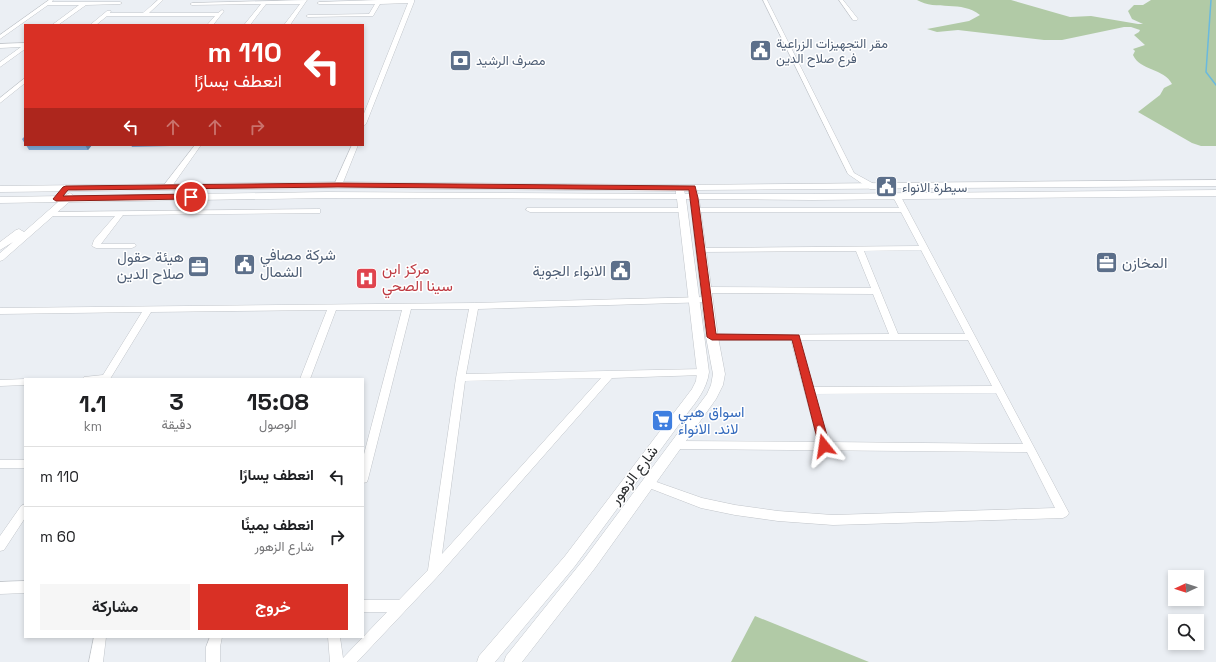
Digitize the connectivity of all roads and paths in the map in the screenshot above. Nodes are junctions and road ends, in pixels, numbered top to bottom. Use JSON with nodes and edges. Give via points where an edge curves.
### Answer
{"nodes":[{"id":1,"x":53,"y":0,"type":"edge"},
{"id":2,"x":161,"y":0,"type":"edge"},
{"id":3,"x":765,"y":0,"type":"edge"},
{"id":4,"x":841,"y":0,"type":"edge"},
{"id":5,"x":305,"y":1,"type":"edge"},
{"id":6,"x":380,"y":1,"type":"edge"},
{"id":7,"x":412,"y":1,"type":"edge"},
{"id":8,"x":122,"y":2,"type":"edge"},
{"id":9,"x":194,"y":2,"type":"edge"},
{"id":10,"x":265,"y":2,"type":"junction"},
{"id":11,"x":229,"y":3,"type":"junction"},
{"id":12,"x":318,"y":3,"type":"dead end"},
{"id":13,"x":47,"y":4,"type":"junction"},
{"id":14,"x":84,"y":4,"type":"junction"},
{"id":15,"x":181,"y":14,"type":"junction"},
{"id":16,"x":219,"y":14,"type":"junction"},
{"id":17,"x":106,"y":15,"type":"junction"},
{"id":18,"x":144,"y":15,"type":"junction"},
{"id":19,"x":308,"y":16,"type":"dead end"},
{"id":20,"x":855,"y":19,"type":"dead end"},
{"id":21,"x":56,"y":24,"type":"edge"},
{"id":22,"x":94,"y":24,"type":"edge"},
{"id":23,"x":211,"y":24,"type":"edge"},
{"id":24,"x":248,"y":24,"type":"edge"},
{"id":25,"x":288,"y":24,"type":"edge"},
{"id":26,"x":0,"y":37,"type":"edge"},
{"id":27,"x":0,"y":46,"type":"edge"},
{"id":28,"x":24,"y":46,"type":"edge"},
{"id":29,"x":24,"y":47,"type":"edge"},
{"id":30,"x":0,"y":65,"type":"edge"},
{"id":31,"x":24,"y":81,"type":"edge"},
{"id":32,"x":0,"y":101,"type":"edge"},
{"id":33,"x":364,"y":121,"type":"edge"},
{"id":34,"x":197,"y":146,"type":"edge"},
{"id":35,"x":354,"y":146,"type":"edge"},
{"id":36,"x":851,"y":174,"type":"junction"},
{"id":37,"x":1216,"y":183,"type":"edge"},
{"id":38,"x":338,"y":185,"type":"junction"},
{"id":39,"x":873,"y":186,"type":"junction"},
{"id":40,"x":974,"y":186,"type":"junction"},
{"id":41,"x":167,"y":187,"type":"junction"},
{"id":42,"x":840,"y":187,"type":"junction"},
{"id":43,"x":66,"y":188,"type":"junction"},
{"id":44,"x":76,"y":188,"type":"junction"},
{"id":45,"x":0,"y":189,"type":"edge"},
{"id":46,"x":1216,"y":193,"type":"edge"},
{"id":47,"x":689,"y":196,"type":"junction"},
{"id":48,"x":983,"y":196,"type":"junction"},
{"id":49,"x":897,"y":197,"type":"junction"},
{"id":50,"x":68,"y":198,"type":"junction"},
{"id":51,"x":56,"y":199,"type":"junction"},
{"id":52,"x":0,"y":200,"type":"edge"},
{"id":53,"x":530,"y":210,"type":"dead end"},
{"id":54,"x":683,"y":210,"type":"junction"},
{"id":55,"x":904,"y":210,"type":"junction"},
{"id":56,"x":317,"y":211,"type":"dead end"},
{"id":57,"x":121,"y":213,"type":"junction"},
{"id":58,"x":51,"y":214,"type":"junction"},
{"id":59,"x":132,"y":246,"type":"dead end"},
{"id":60,"x":0,"y":247,"type":"edge"},
{"id":61,"x":923,"y":248,"type":"junction"},
{"id":62,"x":701,"y":250,"type":"junction"},
{"id":63,"x":860,"y":250,"type":"junction"},
{"id":64,"x":0,"y":258,"type":"edge"},
{"id":65,"x":877,"y":291,"type":"junction"},
{"id":66,"x":703,"y":297,"type":"junction"},
{"id":67,"x":474,"y":306,"type":"junction"},
{"id":68,"x":407,"y":307,"type":"junction"},
{"id":69,"x":332,"y":308,"type":"junction"},
{"id":70,"x":0,"y":311,"type":"edge"},
{"id":71,"x":147,"y":311,"type":"junction"},
{"id":72,"x":712,"y":337,"type":"junction"},
{"id":73,"x":795,"y":337,"type":"junction"},
{"id":74,"x":895,"y":337,"type":"junction"},
{"id":75,"x":970,"y":337,"type":"junction"},
{"id":76,"x":704,"y":372,"type":"junction"},
{"id":77,"x":610,"y":374,"type":"junction"},
{"id":78,"x":107,"y":378,"type":"edge"},
{"id":79,"x":305,"y":378,"type":"edge"},
{"id":80,"x":462,"y":378,"type":"junction"},
{"id":81,"x":24,"y":382,"type":"edge"},
{"id":82,"x":0,"y":383,"type":"edge"},
{"id":83,"x":998,"y":389,"type":"junction"},
{"id":84,"x":810,"y":391,"type":"junction"},
{"id":85,"x":676,"y":444,"type":"junction"},
{"id":86,"x":824,"y":446,"type":"junction"},
{"id":87,"x":1030,"y":448,"type":"junction"},
{"id":88,"x":365,"y":460,"type":"edge"},
{"id":89,"x":0,"y":464,"type":"edge"},
{"id":90,"x":24,"y":464,"type":"edge"},
{"id":91,"x":648,"y":483,"type":"junction"},
{"id":92,"x":24,"y":510,"type":"edge"},
{"id":93,"x":0,"y":546,"type":"edge"},
{"id":94,"x":434,"y":572,"type":"junction"},
{"id":95,"x":24,"y":587,"type":"edge"},
{"id":96,"x":0,"y":588,"type":"edge"},
{"id":97,"x":364,"y":606,"type":"edge"},
{"id":98,"x":402,"y":606,"type":"junction"},
{"id":99,"x":100,"y":638,"type":"edge"},
{"id":100,"x":216,"y":638,"type":"edge"},
{"id":101,"x":334,"y":638,"type":"edge"},
{"id":102,"x":96,"y":662,"type":"edge"},
{"id":103,"x":213,"y":662,"type":"edge"},
{"id":104,"x":337,"y":662,"type":"edge"},
{"id":105,"x":348,"y":662,"type":"edge"},
{"id":106,"x":485,"y":662,"type":"edge"},
{"id":107,"x":512,"y":662,"type":"edge"}],
"edges":[{"from":1,"to":13,"type":"street"},
{"from":2,"to":18,"type":"street"},
{"from":3,"to":36,"type":"street"},
{"from":4,"to":20,"type":"street"},
{"from":5,"to":10,"type":"street"},
{"from":5,"to":25,"type":"street"},
{"from":6,"to":7,"type":"street"},
{"from":6,"to":12,"type":"street"},
{"from":6,"to":19,"type":"street","via":[[371,15]]},
{"from":7,"to":33,"type":"street"},
{"from":8,"to":14,"type":"street"},
{"from":8,"to":17,"type":"street"},
{"from":9,"to":11,"type":"street"},
{"from":9,"to":15,"type":"street"},
{"from":10,"to":11,"type":"street"},
{"from":10,"to":24,"type":"street"},
{"from":11,"to":16,"type":"street"},
{"from":13,"to":14,"type":"street"},
{"from":13,"to":26,"type":"street"},
{"from":14,"to":21,"type":"street"},
{"from":15,"to":16,"type":"street"},
{"from":15,"to":18,"type":"street"},
{"from":16,"to":23,"type":"street"},
{"from":17,"to":18,"type":"street"},
{"from":17,"to":22,"type":"street"},
{"from":27,"to":28,"type":"street"},
{"from":29,"to":30,"type":"street"},
{"from":31,"to":32,"type":"street"},
{"from":34,"to":41,"type":"street"},
{"from":35,"to":38,"type":"street"},
{"from":36,"to":39,"type":"street"},
{"from":36,"to":42,"type":"street","via":[[848,181]]},
{"from":37,"to":40,"type":"main road"},
{"from":38,"to":41,"type":"main road"},
{"from":38,"to":47,"type":"main road"},
{"from":39,"to":40,"type":"main road"},
{"from":39,"to":42,"type":"main road"},
{"from":40,"to":48,"type":"main road"},
{"from":41,"to":44,"type":"main road"},
{"from":42,"to":47,"type":"main road"},
{"from":43,"to":44,"type":"main road"},
{"from":43,"to":45,"type":"main road"},
{"from":43,"to":51,"type":"main road"},
{"from":44,"to":50,"type":"main road"},
{"from":46,"to":48,"type":"main road"},
{"from":47,"to":49,"type":"main road"},
{"from":47,"to":50,"type":"main road","via":[[327,195]]},
{"from":47,"to":54,"type":"main road","name":"شارع الزهور"},
{"from":47,"to":55,"type":"street"},
{"from":47,"to":62,"type":"main road","name":"شارع الزهور"},
{"from":48,"to":49,"type":"main road"},
{"from":49,"to":55,"type":"street"},
{"from":50,"to":51,"type":"main road"},
{"from":50,"to":58,"type":"main road"},
{"from":51,"to":52,"type":"main road"},
{"from":51,"to":60,"type":"main road"},
{"from":53,"to":54,"type":"street"},
{"from":54,"to":66,"type":"main road","name":"شارع الزهور"},
{"from":55,"to":61,"type":"street"},
{"from":56,"to":57,"type":"street"},
{"from":57,"to":58,"type":"street"},
{"from":57,"to":59,"type":"street","via":[[96,246]]},
{"from":58,"to":64,"type":"main road"},
{"from":61,"to":63,"type":"street"},
{"from":61,"to":75,"type":"street"},
{"from":62,"to":63,"type":"street"},
{"from":62,"to":66,"type":"main road","name":"شارع الزهور"},
{"from":63,"to":65,"type":"street"},
{"from":65,"to":66,"type":"street"},
{"from":65,"to":74,"type":"street"},
{"from":66,"to":67,"type":"street"},
{"from":66,"to":72,"type":"main road","name":"شارع الزهور"},
{"from":66,"to":76,"type":"main road","name":"شارع الزهور"},
{"from":67,"to":68,"type":"street"},
{"from":67,"to":80,"type":"street"},
{"from":68,"to":69,"type":"street"},
{"from":68,"to":88,"type":"street"},
{"from":69,"to":71,"type":"street"},
{"from":69,"to":79,"type":"street"},
{"from":70,"to":71,"type":"street"},
{"from":71,"to":78,"type":"street"},
{"from":72,"to":73,"type":"street"},
{"from":72,"to":85,"type":"main road","name":"شارع الزهور","via":[[719,374],[717,385],[712,396]]},
{"from":73,"to":74,"type":"street"},
{"from":73,"to":84,"type":"street"},
{"from":74,"to":75,"type":"street"},
{"from":75,"to":83,"type":"street"},
{"from":76,"to":77,"type":"street"},
{"from":76,"to":106,"type":"main road","name":"شارع الزهور","via":[[697,391],[570,561]]},
{"from":77,"to":80,"type":"street"},
{"from":77,"to":94,"type":"street"},
{"from":80,"to":94,"type":"street"},
{"from":81,"to":82,"type":"street"},
{"from":83,"to":84,"type":"street"},
{"from":83,"to":87,"type":"street"},
{"from":84,"to":86,"type":"street"},
{"from":85,"to":86,"type":"street"},
{"from":85,"to":91,"type":"main road","name":"شارع الزهور"},
{"from":86,"to":87,"type":"street"},
{"from":87,"to":91,"type":"street","via":[[1063,513],[833,520],[786,517],[701,503]]},
{"from":89,"to":90,"type":"street"},
{"from":91,"to":107,"type":"main road","name":"شارع الزهور","via":[[536,634]]},
{"from":92,"to":93,"type":"street"},
{"from":94,"to":98,"type":"street"},
{"from":95,"to":96,"type":"street"},
{"from":97,"to":98,"type":"street"},
{"from":98,"to":105,"type":"street"},
{"from":99,"to":102,"type":"street"},
{"from":100,"to":103,"type":"street"},
{"from":101,"to":104,"type":"street"}]}
